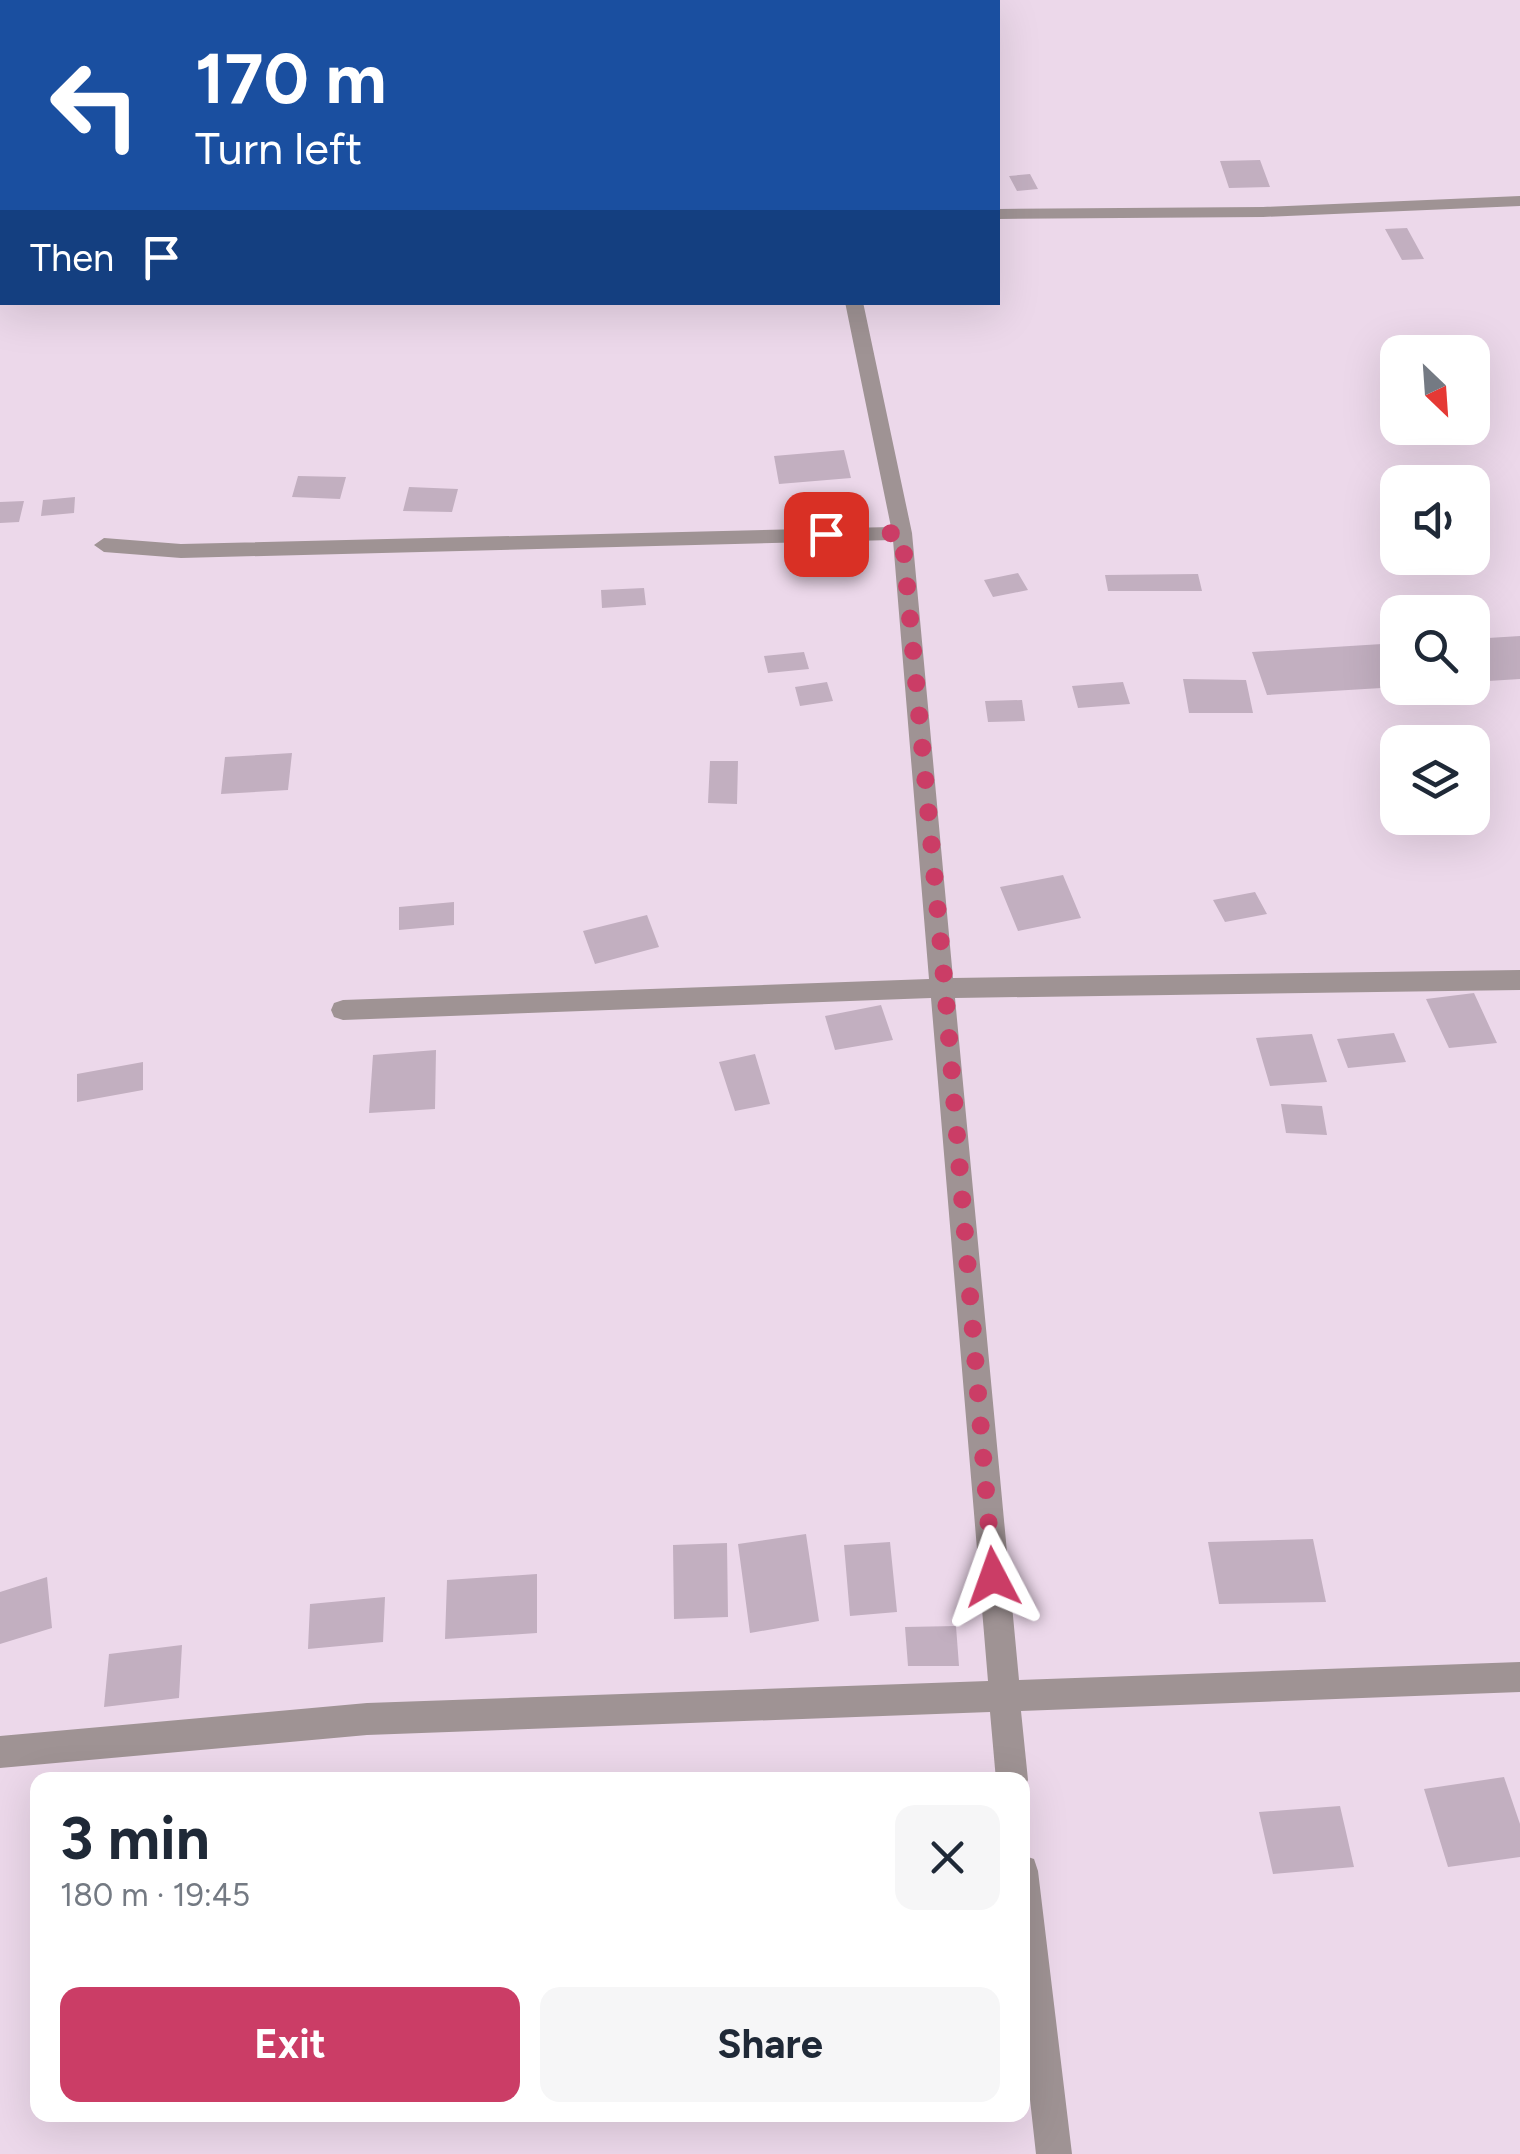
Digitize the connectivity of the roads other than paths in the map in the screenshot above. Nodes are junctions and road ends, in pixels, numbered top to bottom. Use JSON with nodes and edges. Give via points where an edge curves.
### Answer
{"nodes":[{"id":1,"x":1520,"y":201,"type":"edge"},
{"id":2,"x":1000,"y":214,"type":"edge"},
{"id":3,"x":855,"y":305,"type":"edge"},
{"id":4,"x":902,"y":533,"type":"junction"},
{"id":5,"x":104,"y":546,"type":"dead end"},
{"id":6,"x":1520,"y":980,"type":"edge"},
{"id":7,"x":945,"y":988,"type":"junction"},
{"id":8,"x":343,"y":1010,"type":"dead end"},
{"id":9,"x":1520,"y":1677,"type":"edge"},
{"id":10,"x":1003,"y":1695,"type":"junction"},
{"id":11,"x":0,"y":1752,"type":"edge"},
{"id":12,"x":1011,"y":1772,"type":"edge"},
{"id":13,"x":1030,"y":1942,"type":"edge"},
{"id":14,"x":1054,"y":2154,"type":"edge"}],
"edges":[{"from":1,"to":2,"type":"street"},
{"from":3,"to":4,"type":"street"},
{"from":4,"to":5,"type":"street","via":[[182,551]]},
{"from":4,"to":7,"type":"street"},
{"from":6,"to":7,"type":"street"},
{"from":7,"to":8,"type":"street"},
{"from":7,"to":10,"type":"street"},
{"from":9,"to":10,"type":"street"},
{"from":10,"to":11,"type":"street","via":[[367,1718]]},
{"from":10,"to":12,"type":"street"},
{"from":13,"to":14,"type":"street"}]}
